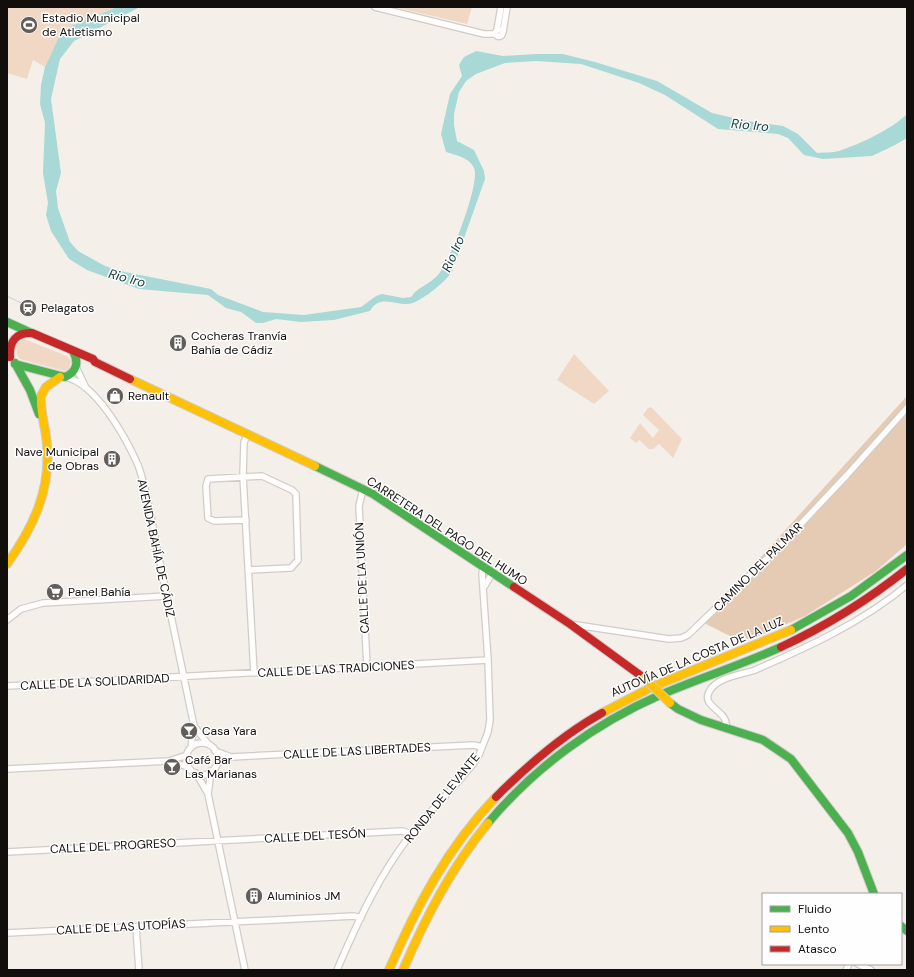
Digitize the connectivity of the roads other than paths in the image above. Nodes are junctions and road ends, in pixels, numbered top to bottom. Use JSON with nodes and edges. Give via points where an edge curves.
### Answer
{"nodes":[{"id":1,"x":375,"y":7,"type":"edge"},
{"id":2,"x":501,"y":7,"type":"edge"},
{"id":3,"x":507,"y":7,"type":"edge"},
{"id":4,"x":496,"y":32,"type":"junction"},
{"id":5,"x":7,"y":322,"type":"edge"},
{"id":6,"x":32,"y":333,"type":"junction"},
{"id":7,"x":73,"y":351,"type":"junction"},
{"id":8,"x":11,"y":358,"type":"edge"},
{"id":9,"x":95,"y":362,"type":"junction"},
{"id":10,"x":77,"y":366,"type":"junction"},
{"id":11,"x":62,"y":377,"type":"junction"},
{"id":12,"x":85,"y":386,"type":"junction"},
{"id":13,"x":907,"y":408,"type":"edge"},
{"id":14,"x":44,"y":426,"type":"junction"},
{"id":15,"x":248,"y":434,"type":"junction"},
{"id":16,"x":243,"y":476,"type":"junction"},
{"id":17,"x":363,"y":489,"type":"junction"},
{"id":18,"x":246,"y":520,"type":"junction"},
{"id":19,"x":907,"y":555,"type":"edge"},
{"id":20,"x":7,"y":564,"type":"edge"},
{"id":21,"x":248,"y":570,"type":"junction"},
{"id":22,"x":907,"y":570,"type":"edge"},
{"id":23,"x":482,"y":571,"type":"junction"},
{"id":24,"x":490,"y":577,"type":"junction"},
{"id":25,"x":907,"y":585,"type":"edge"},
{"id":26,"x":484,"y":587,"type":"junction"},
{"id":27,"x":167,"y":596,"type":"junction"},
{"id":28,"x":7,"y":620,"type":"edge"},
{"id":29,"x":570,"y":624,"type":"junction"},
{"id":30,"x":488,"y":660,"type":"junction"},
{"id":31,"x":367,"y":667,"type":"junction"},
{"id":32,"x":254,"y":673,"type":"junction"},
{"id":33,"x":184,"y":677,"type":"junction"},
{"id":34,"x":7,"y":686,"type":"edge"},
{"id":35,"x":194,"y":726,"type":"junction"},
{"id":36,"x":726,"y":727,"type":"junction"},
{"id":37,"x":209,"y":745,"type":"junction"},
{"id":38,"x":191,"y":747,"type":"junction"},
{"id":39,"x":482,"y":747,"type":"junction"},
{"id":40,"x":215,"y":751,"type":"junction"},
{"id":41,"x":186,"y":755,"type":"junction"},
{"id":42,"x":231,"y":757,"type":"junction"},
{"id":43,"x":169,"y":761,"type":"junction"},
{"id":44,"x":217,"y":763,"type":"junction"},
{"id":45,"x":188,"y":767,"type":"junction"},
{"id":46,"x":7,"y":769,"type":"edge"},
{"id":47,"x":211,"y":771,"type":"junction"},
{"id":48,"x":196,"y":773,"type":"junction"},
{"id":49,"x":208,"y":794,"type":"junction"},
{"id":50,"x":412,"y":834,"type":"junction"},
{"id":51,"x":218,"y":841,"type":"junction"},
{"id":52,"x":7,"y":852,"type":"edge"},
{"id":53,"x":874,"y":893,"type":"edge"},
{"id":54,"x":361,"y":918,"type":"junction"},
{"id":55,"x":235,"y":921,"type":"junction"},
{"id":56,"x":136,"y":926,"type":"junction"},
{"id":57,"x":7,"y":933,"type":"edge"},
{"id":58,"x":860,"y":965,"type":"edge"},
{"id":59,"x":138,"y":970,"type":"edge"},
{"id":60,"x":245,"y":970,"type":"edge"},
{"id":61,"x":337,"y":970,"type":"edge"},
{"id":62,"x":389,"y":970,"type":"edge"},
{"id":63,"x":403,"y":970,"type":"edge"},
{"id":64,"x":871,"y":970,"type":"edge"}],
"edges":[{"from":1,"to":4,"type":"street","via":[[484,34]]},
{"from":2,"to":4,"type":"street"},
{"from":3,"to":4,"type":"street","via":[[503,32],[500,36]]},
{"from":5,"to":6,"type":"main road","name":"CARRETERA DEL PAGO DEL HUMO"},
{"from":6,"to":7,"type":"main road","name":"CARRETERA DEL PAGO DEL HUMO"},
{"from":6,"to":8,"type":"main road","via":[[23,332],[13,339],[10,348]]},
{"from":7,"to":9,"type":"main road","name":"CARRETERA DEL PAGO DEL HUMO"},
{"from":7,"to":10,"type":"main road","via":[[77,358]]},
{"from":8,"to":11,"type":"main road"},
{"from":8,"to":14,"type":"main road","via":[[30,390]]},
{"from":9,"to":10,"type":"main road","via":[[84,361]]},
{"from":9,"to":15,"type":"main road","name":"CARRETERA DEL PAGO DEL HUMO"},
{"from":10,"to":11,"type":"main road","via":[[72,373]]},
{"from":10,"to":12,"type":"street","name":"AVENIDA BAHÍA DE CÁDIZ"},
{"from":11,"to":12,"type":"street","name":"AVENIDA BAHÍA DE CÁDIZ","via":[[71,378]]},
{"from":11,"to":14,"type":"main road","via":[[48,384],[42,392]]},
{"from":12,"to":27,"type":"street","name":"AVENIDA BAHÍA DE CÁDIZ","via":[[107,412],[138,467]]},
{"from":13,"to":29,"type":"street","name":"CAMINO DEL PALMAR","via":[[781,544],[688,635],[668,639]]},
{"from":14,"to":20,"type":"main road","via":[[48,462],[44,495],[32,526]]},
{"from":15,"to":16,"type":"street","via":[[244,442]]},
{"from":15,"to":17,"type":"main road","name":"CARRETERA DEL PAGO DEL HUMO"},
{"from":16,"to":18,"type":"street"},
{"from":16,"to":18,"type":"street","via":[[210,478],[207,481],[208,518],[214,521]]},
{"from":16,"to":21,"type":"street","via":[[266,477],[292,490],[296,497],[298,560],[295,565],[291,568]]},
{"from":17,"to":23,"type":"main road","name":"CARRETERA DEL PAGO DEL HUMO","via":[[382,499]]},
{"from":17,"to":31,"type":"street","name":"CALLE DE LA UNIÓN","via":[[359,506]]},
{"from":18,"to":21,"type":"street"},
{"from":19,"to":62,"type":"main road","name":"AUTOVÍA DE LA COSTA DE LA LUZ","via":[[858,592],[809,622],[759,645],[631,696],[591,718],[550,747],[495,797],[448,855],[406,925]]},
{"from":21,"to":32,"type":"street"},
{"from":22,"to":63,"type":"main road","name":"AUTOVÍA DE LA COSTA DE LA LUZ","via":[[827,624],[763,655],[637,706],[598,727],[560,753],[517,790],[465,851],[426,917]]},
{"from":23,"to":24,"type":"main road","name":"CARRETERA DEL PAGO DEL HUMO"},
{"from":23,"to":26,"type":"street","name":"RONDA DE LEVANTE"},
{"from":24,"to":26,"type":"street"},
{"from":24,"to":29,"type":"main road","name":"CARRETERA DEL PAGO DEL HUMO"},
{"from":25,"to":36,"type":"street","via":[[860,617],[804,649],[715,685],[708,698],[710,705],[723,715]]},
{"from":26,"to":30,"type":"street","name":"RONDA DE LEVANTE"},
{"from":27,"to":28,"type":"street","via":[[43,603],[21,609]]},
{"from":27,"to":33,"type":"street","name":"AVENIDA BAHÍA DE CÁDIZ"},
{"from":29,"to":36,"type":"main road","name":"CARRETERA DEL PAGO DEL HUMO","bridge":true,"via":[[644,678],[670,703],[688,714]]},
{"from":30,"to":31,"type":"street","name":"CALLE DE LAS TRADICIONES"},
{"from":30,"to":39,"type":"street","name":"RONDA DE LEVANTE","via":[[490,720]]},
{"from":31,"to":32,"type":"street","name":"CALLE DE LAS TRADICIONES"},
{"from":32,"to":33,"type":"street","name":"CALLE DE LAS TRADICIONES"},
{"from":33,"to":34,"type":"street","name":"CALLE DE LA SOLIDARIDAD"},
{"from":33,"to":35,"type":"street","name":"AVENIDA BAHÍA DE CÁDIZ"},
{"from":35,"to":37,"type":"street","name":"AVENIDA BAHÍA DE CÁDIZ"},
{"from":35,"to":38,"type":"street","name":"AVENIDA BAHÍA DE CÁDIZ"},
{"from":36,"to":53,"type":"main road","via":[[762,740],[791,759],[848,833]]},
{"from":37,"to":38,"type":"street","via":[[200,743]]},
{"from":37,"to":40,"type":"street"},
{"from":38,"to":41,"type":"street"},
{"from":39,"to":42,"type":"street","name":"CALLE DE LAS LIBERTADES","via":[[474,745]]},
{"from":39,"to":50,"type":"street","name":"RONDA DE LEVANTE","via":[[473,764]]},
{"from":40,"to":42,"type":"street","name":"CALLE DE LAS LIBERTADES"},
{"from":40,"to":44,"type":"street"},
{"from":41,"to":43,"type":"street"},
{"from":41,"to":45,"type":"street"},
{"from":42,"to":44,"type":"street","name":"CALLE DE LAS LIBERTADES"},
{"from":43,"to":45,"type":"street"},
{"from":43,"to":46,"type":"street"},
{"from":44,"to":47,"type":"street"},
{"from":45,"to":48,"type":"street"},
{"from":47,"to":48,"type":"street","via":[[206,774]]},
{"from":47,"to":49,"type":"street"},
{"from":48,"to":49,"type":"street"},
{"from":49,"to":51,"type":"street"},
{"from":50,"to":51,"type":"street","name":"CALLE DEL TESÓN","via":[[402,831]]},
{"from":50,"to":54,"type":"street","name":"RONDA DE LEVANTE","via":[[398,853]]},
{"from":51,"to":52,"type":"street","name":"CALLE DEL PROGRESO"},
{"from":51,"to":55,"type":"street"},
{"from":54,"to":55,"type":"street","name":"CALLE DE LAS UTOPÍAS","via":[[354,916]]},
{"from":54,"to":61,"type":"street","name":"RONDA DE LEVANTE"},
{"from":55,"to":56,"type":"street","name":"CALLE DE LAS UTOPÍAS"},
{"from":55,"to":60,"type":"street"},
{"from":56,"to":57,"type":"street","name":"CALLE DE LAS UTOPÍAS"},
{"from":56,"to":59,"type":"street"},
{"from":58,"to":64,"type":"street"}]}
